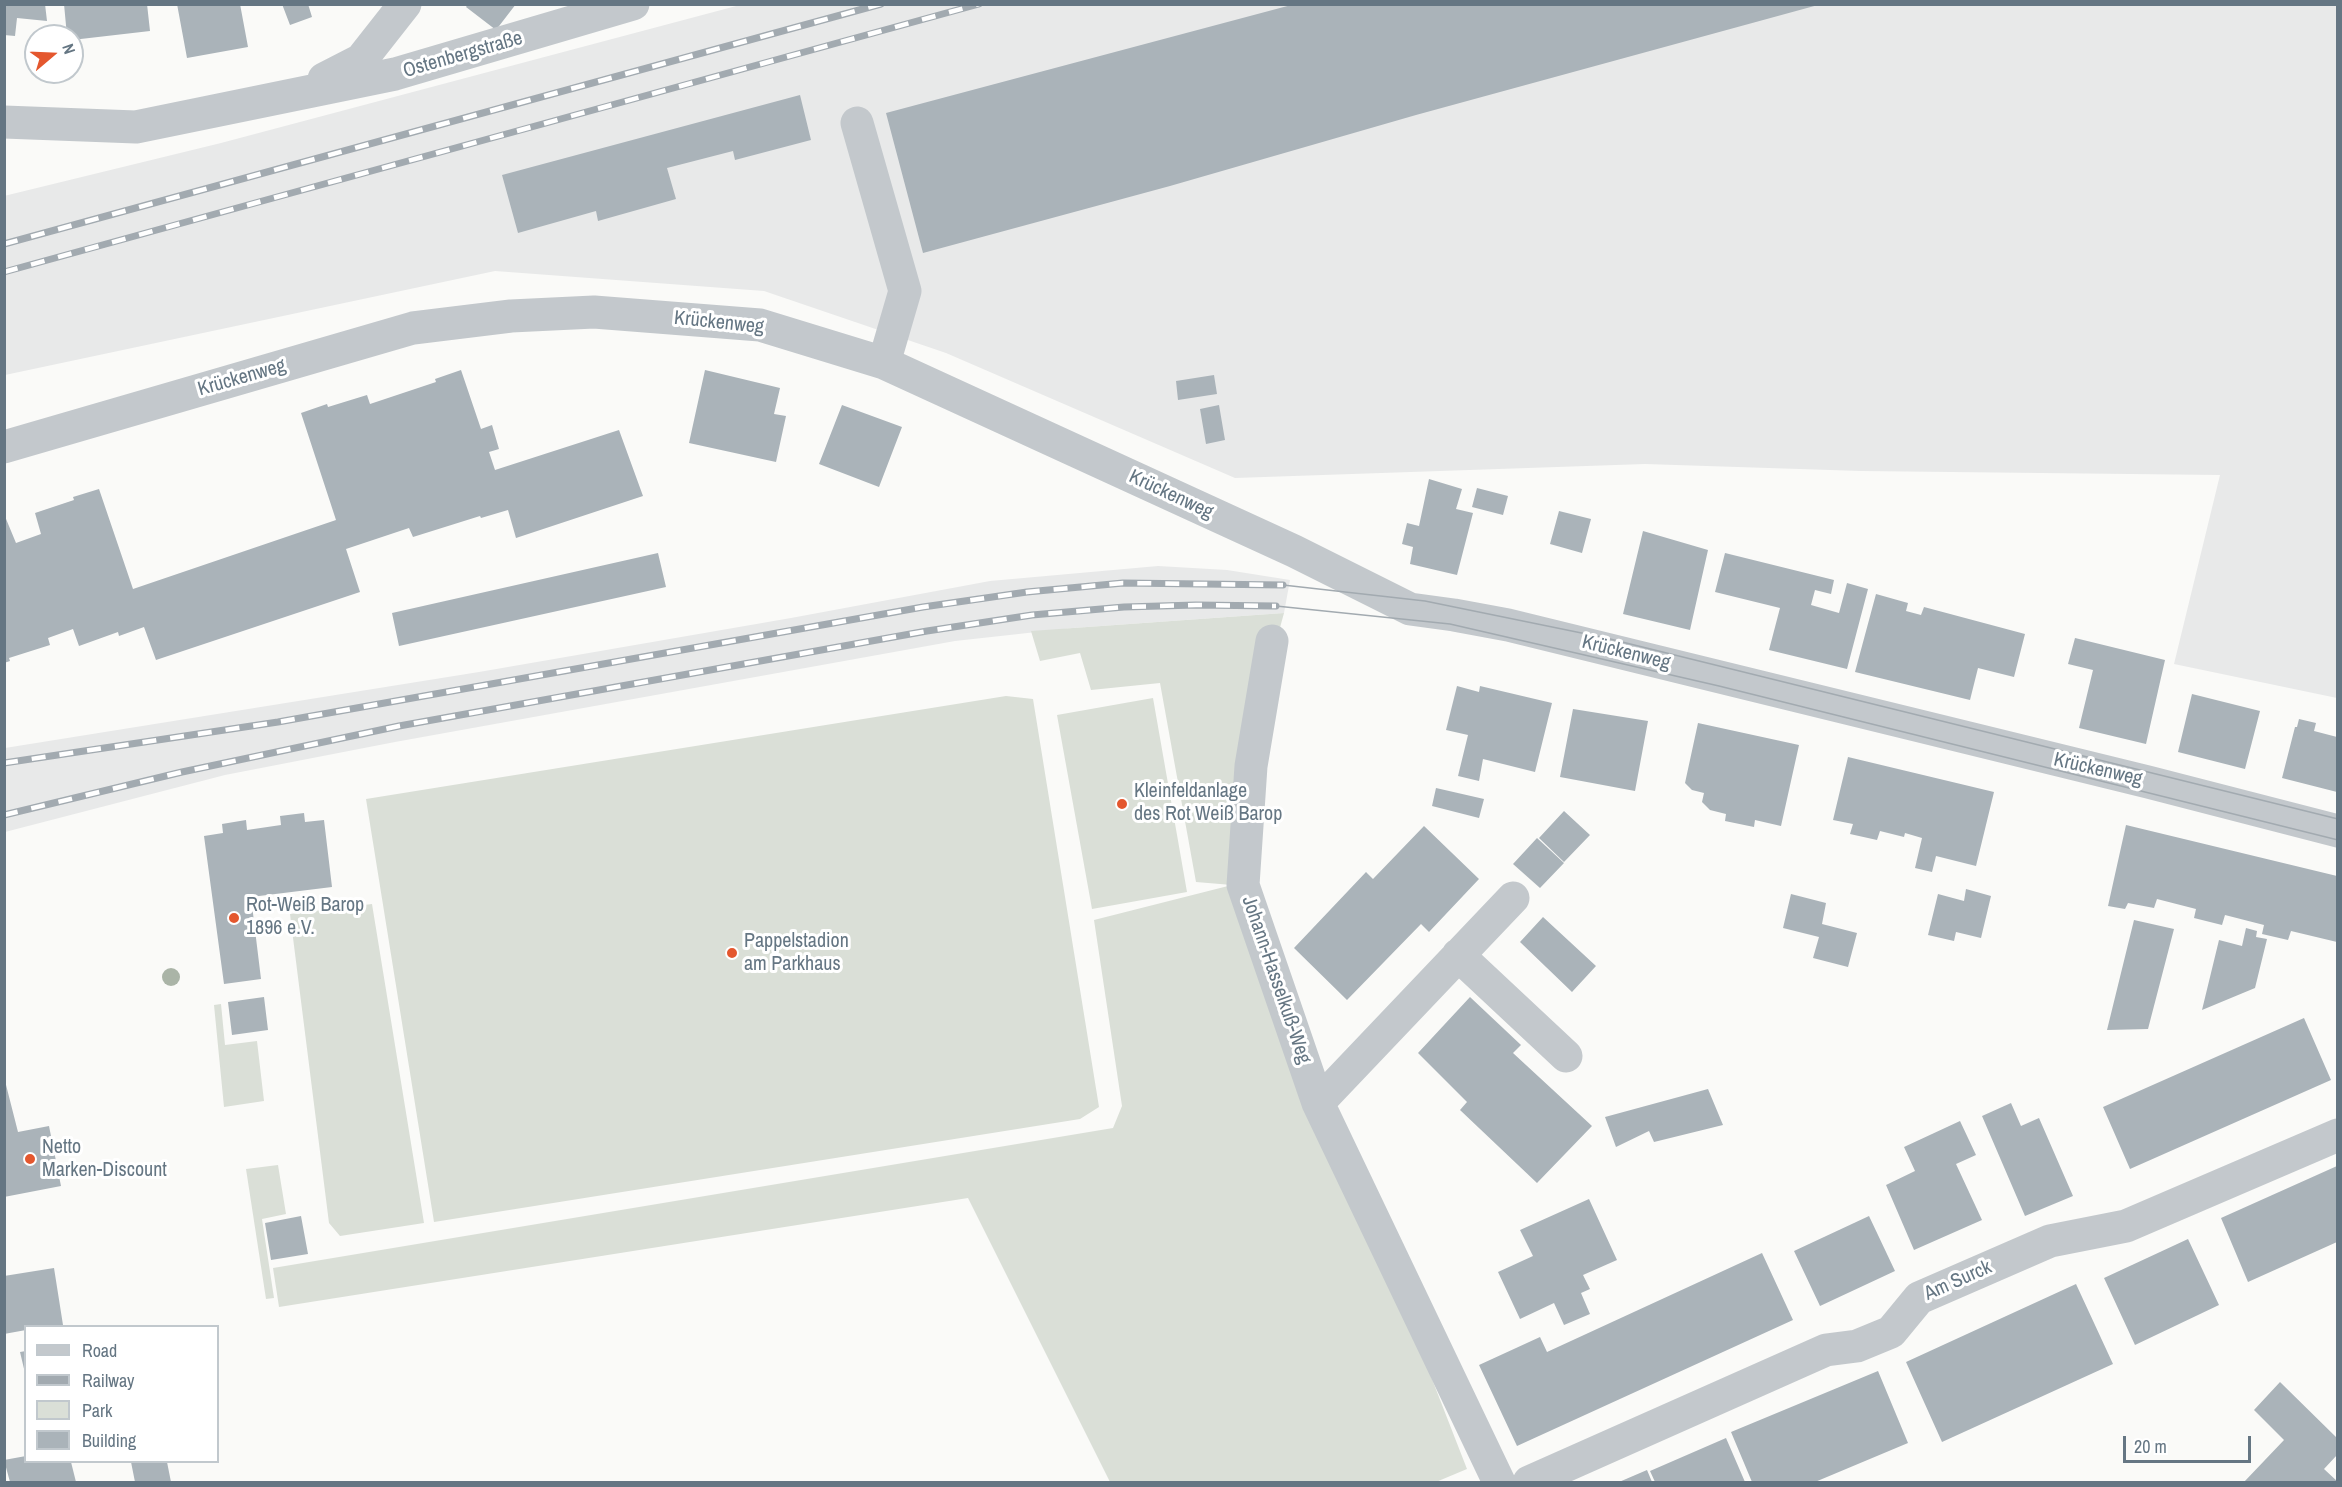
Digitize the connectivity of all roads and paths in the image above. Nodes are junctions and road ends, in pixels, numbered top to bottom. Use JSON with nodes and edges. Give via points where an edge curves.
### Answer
{"nodes":[{"id":1,"x":405,"y":4,"type":"edge"},
{"id":2,"x":633,"y":4,"type":"edge"},
{"id":3,"x":290,"y":96,"type":"junction"},
{"id":4,"x":4,"y":122,"type":"edge"},
{"id":5,"x":857,"y":123,"type":"dead end"},
{"id":6,"x":884,"y":363,"type":"junction"},
{"id":7,"x":4,"y":447,"type":"edge"},
{"id":8,"x":1272,"y":641,"type":"dead end"},
{"id":9,"x":2337,"y":831,"type":"edge"},
{"id":10,"x":1513,"y":898,"type":"dead end"},
{"id":11,"x":1458,"y":956,"type":"junction"},
{"id":12,"x":1566,"y":1056,"type":"dead end"},
{"id":13,"x":1318,"y":1103,"type":"junction"},
{"id":14,"x":2337,"y":1135,"type":"edge"},
{"id":15,"x":1499,"y":1482,"type":"edge"},
{"id":16,"x":1529,"y":1482,"type":"edge"}],
"edges":[{"from":1,"to":3,"type":"street","name":"Ostenbergstraße","via":[[361,60]]},
{"from":2,"to":3,"type":"street","name":"Ostenbergstraße","via":[[395,74]]},
{"from":3,"to":4,"type":"street","name":"Ostenbergstraße","via":[[136,127]]},
{"from":5,"to":6,"type":"street","via":[[905,291]]},
{"from":6,"to":7,"type":"street","name":"Krückenweg","via":[[759,325],[594,312],[511,316],[413,328]]},
{"from":6,"to":9,"type":"street","name":"Krückenweg","via":[[1294,551],[1410,609],[1508,625]]},
{"from":8,"to":13,"type":"street","name":"Johann-Hasselkuß-Weg","via":[[1251,766],[1243,885]]},
{"from":10,"to":11,"type":"street"},
{"from":11,"to":12,"type":"street"},
{"from":11,"to":13,"type":"street"},
{"from":13,"to":15,"type":"street","name":"Johann-Hasselkuß-Weg"},
{"from":14,"to":16,"type":"street","name":"Am Surck","via":[[2126,1226],[2039,1245],[1919,1298],[1891,1332],[1857,1346],[1826,1350]]}]}
